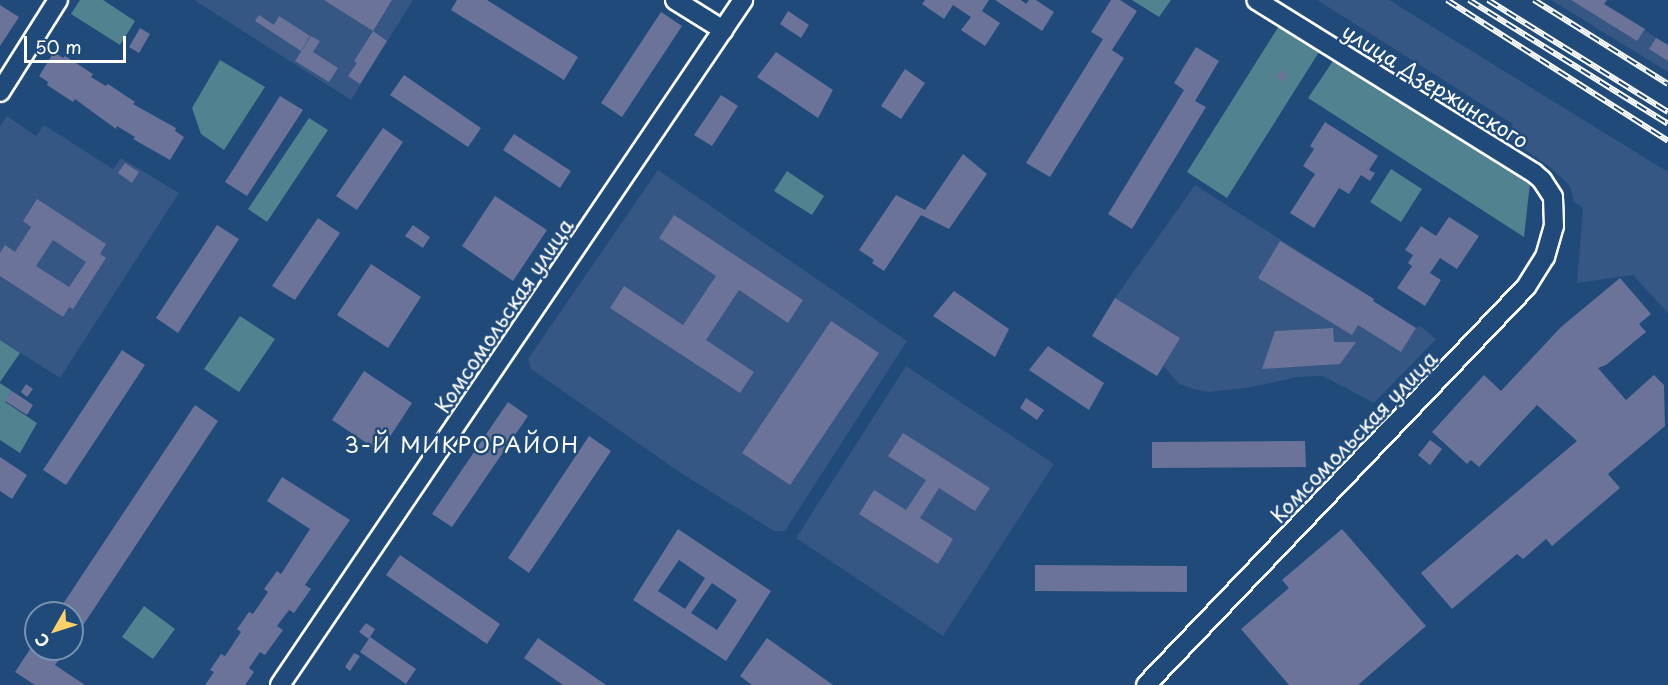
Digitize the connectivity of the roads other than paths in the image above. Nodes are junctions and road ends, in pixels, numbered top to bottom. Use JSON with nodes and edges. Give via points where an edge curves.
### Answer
{"nodes":[{"id":1,"x":58,"y":0,"type":"edge"},
{"id":2,"x":675,"y":0,"type":"edge"},
{"id":3,"x":743,"y":0,"type":"edge"},
{"id":4,"x":1256,"y":0,"type":"edge"},
{"id":5,"x":723,"y":30,"type":"junction"},
{"id":6,"x":0,"y":92,"type":"edge"},
{"id":7,"x":1553,"y":197,"type":"joint"},
{"id":8,"x":280,"y":685,"type":"edge"},
{"id":9,"x":1146,"y":685,"type":"edge"}],
"edges":[{"from":1,"to":6,"type":"street"},
{"from":2,"to":5,"type":"street"},
{"from":3,"to":5,"type":"street","name":"Комсомольская улица"},
{"from":4,"to":7,"type":"street","name":"улица Дзержинского","via":[[1516,161],[1542,180]]},
{"from":5,"to":8,"type":"street","name":"Комсомольская улица"},
{"from":7,"to":9,"type":"street","name":"Комсомольская улица","via":[[1550,244],[1526,287]]}]}
